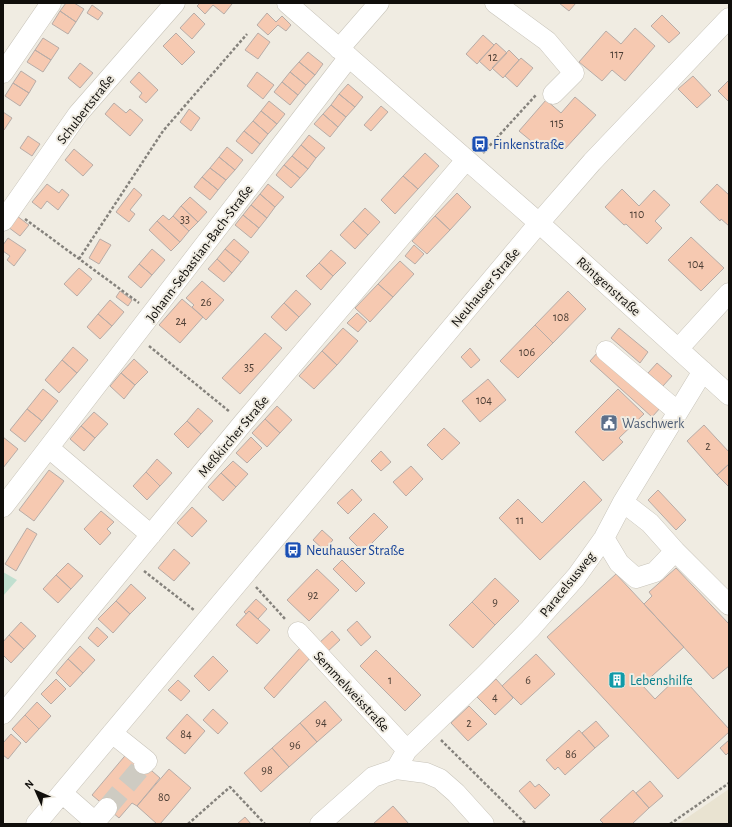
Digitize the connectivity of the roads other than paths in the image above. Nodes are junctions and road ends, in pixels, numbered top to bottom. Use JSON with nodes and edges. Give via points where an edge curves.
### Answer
{"nodes":[{"id":1,"x":52,"y":3,"type":"edge"},
{"id":2,"x":175,"y":3,"type":"edge"},
{"id":3,"x":287,"y":3,"type":"edge"},
{"id":4,"x":379,"y":3,"type":"edge"},
{"id":5,"x":494,"y":3,"type":"edge"},
{"id":6,"x":729,"y":18,"type":"edge"},
{"id":7,"x":344,"y":53,"type":"junction"},
{"id":8,"x":3,"y":72,"type":"edge"},
{"id":9,"x":553,"y":94,"type":"road end"},
{"id":10,"x":469,"y":163,"type":"junction"},
{"id":11,"x":7,"y":216,"type":"edge"},
{"id":12,"x":539,"y":223,"type":"junction"},
{"id":13,"x":729,"y":293,"type":"edge"},
{"id":14,"x":679,"y":348,"type":"junction"},
{"id":15,"x":606,"y":351,"type":"dead end"},
{"id":16,"x":703,"y":372,"type":"junction"},
{"id":17,"x":729,"y":395,"type":"edge"},
{"id":18,"x":678,"y":412,"type":"junction"},
{"id":19,"x":49,"y":448,"type":"junction"},
{"id":20,"x":623,"y":502,"type":"junction"},
{"id":21,"x":3,"y":507,"type":"edge"},
{"id":22,"x":151,"y":535,"type":"junction"},
{"id":23,"x":604,"y":538,"type":"junction"},
{"id":24,"x":675,"y":551,"type":"junction"},
{"id":25,"x":729,"y":605,"type":"edge"},
{"id":26,"x":298,"y":632,"type":"road end"},
{"id":27,"x":3,"y":714,"type":"edge"},
{"id":28,"x":112,"y":733,"type":"junction"},
{"id":29,"x":407,"y":750,"type":"junction"},
{"id":30,"x":144,"y":764,"type":"dead end"},
{"id":31,"x":396,"y":769,"type":"junction"},
{"id":32,"x":62,"y":793,"type":"junction"},
{"id":33,"x":107,"y":808,"type":"tunnel mouth"},
{"id":34,"x":36,"y":824,"type":"edge"},
{"id":35,"x":320,"y":824,"type":"edge"},
{"id":36,"x":484,"y":824,"type":"edge"}],
"edges":[{"from":1,"to":8,"type":"street"},
{"from":2,"to":11,"type":"street","name":"Schubertstraße","via":[[78,114]]},
{"from":3,"to":7,"type":"street"},
{"from":4,"to":7,"type":"street","name":"Johann-Sebastian-Bach-Straße"},
{"from":5,"to":9,"type":"street","via":[[547,41],[574,73]]},
{"from":6,"to":12,"type":"street","name":"Neuhauser Straße","via":[[592,162]]},
{"from":7,"to":10,"type":"street"},
{"from":7,"to":19,"type":"street","name":"Johann-Sebastian-Bach-Straße","via":[[153,313]]},
{"from":10,"to":12,"type":"street"},
{"from":10,"to":22,"type":"street","name":"Meßkircher Straße","via":[[243,423]]},
{"from":12,"to":14,"type":"street","name":"Röntgenstraße"},
{"from":12,"to":28,"type":"street","name":"Neuhauser Straße"},
{"from":13,"to":14,"type":"street"},
{"from":14,"to":16,"type":"street","name":"Röntgenstraße"},
{"from":15,"to":18,"type":"street"},
{"from":16,"to":17,"type":"street","name":"Röntgenstraße"},
{"from":16,"to":18,"type":"street","name":"Paracelsusweg"},
{"from":18,"to":20,"type":"street","name":"Paracelsusweg"},
{"from":19,"to":21,"type":"street","name":"Johann-Sebastian-Bach-Straße"},
{"from":19,"to":22,"type":"street"},
{"from":20,"to":23,"type":"street","name":"Paracelsusweg"},
{"from":20,"to":24,"type":"street","via":[[650,523]]},
{"from":22,"to":27,"type":"street","name":"Meßkircher Straße"},
{"from":23,"to":24,"type":"street","via":[[618,563],[636,578],[655,572]]},
{"from":23,"to":29,"type":"street","name":"Paracelsusweg","via":[[576,577],[530,629]]},
{"from":24,"to":25,"type":"street"},
{"from":26,"to":29,"type":"street","name":"Semmelweisstraße"},
{"from":28,"to":30,"type":"street","via":[[147,761]]},
{"from":28,"to":32,"type":"street","name":"Neuhauser Straße"},
{"from":29,"to":31,"type":"street","name":"Paracelsusweg"},
{"from":31,"to":35,"type":"street","via":[[373,777]]},
{"from":31,"to":36,"type":"street","via":[[426,773],[440,779]]},
{"from":32,"to":33,"type":"street","via":[[95,822]]},
{"from":32,"to":34,"type":"street","name":"Neuhauser Straße"}]}
